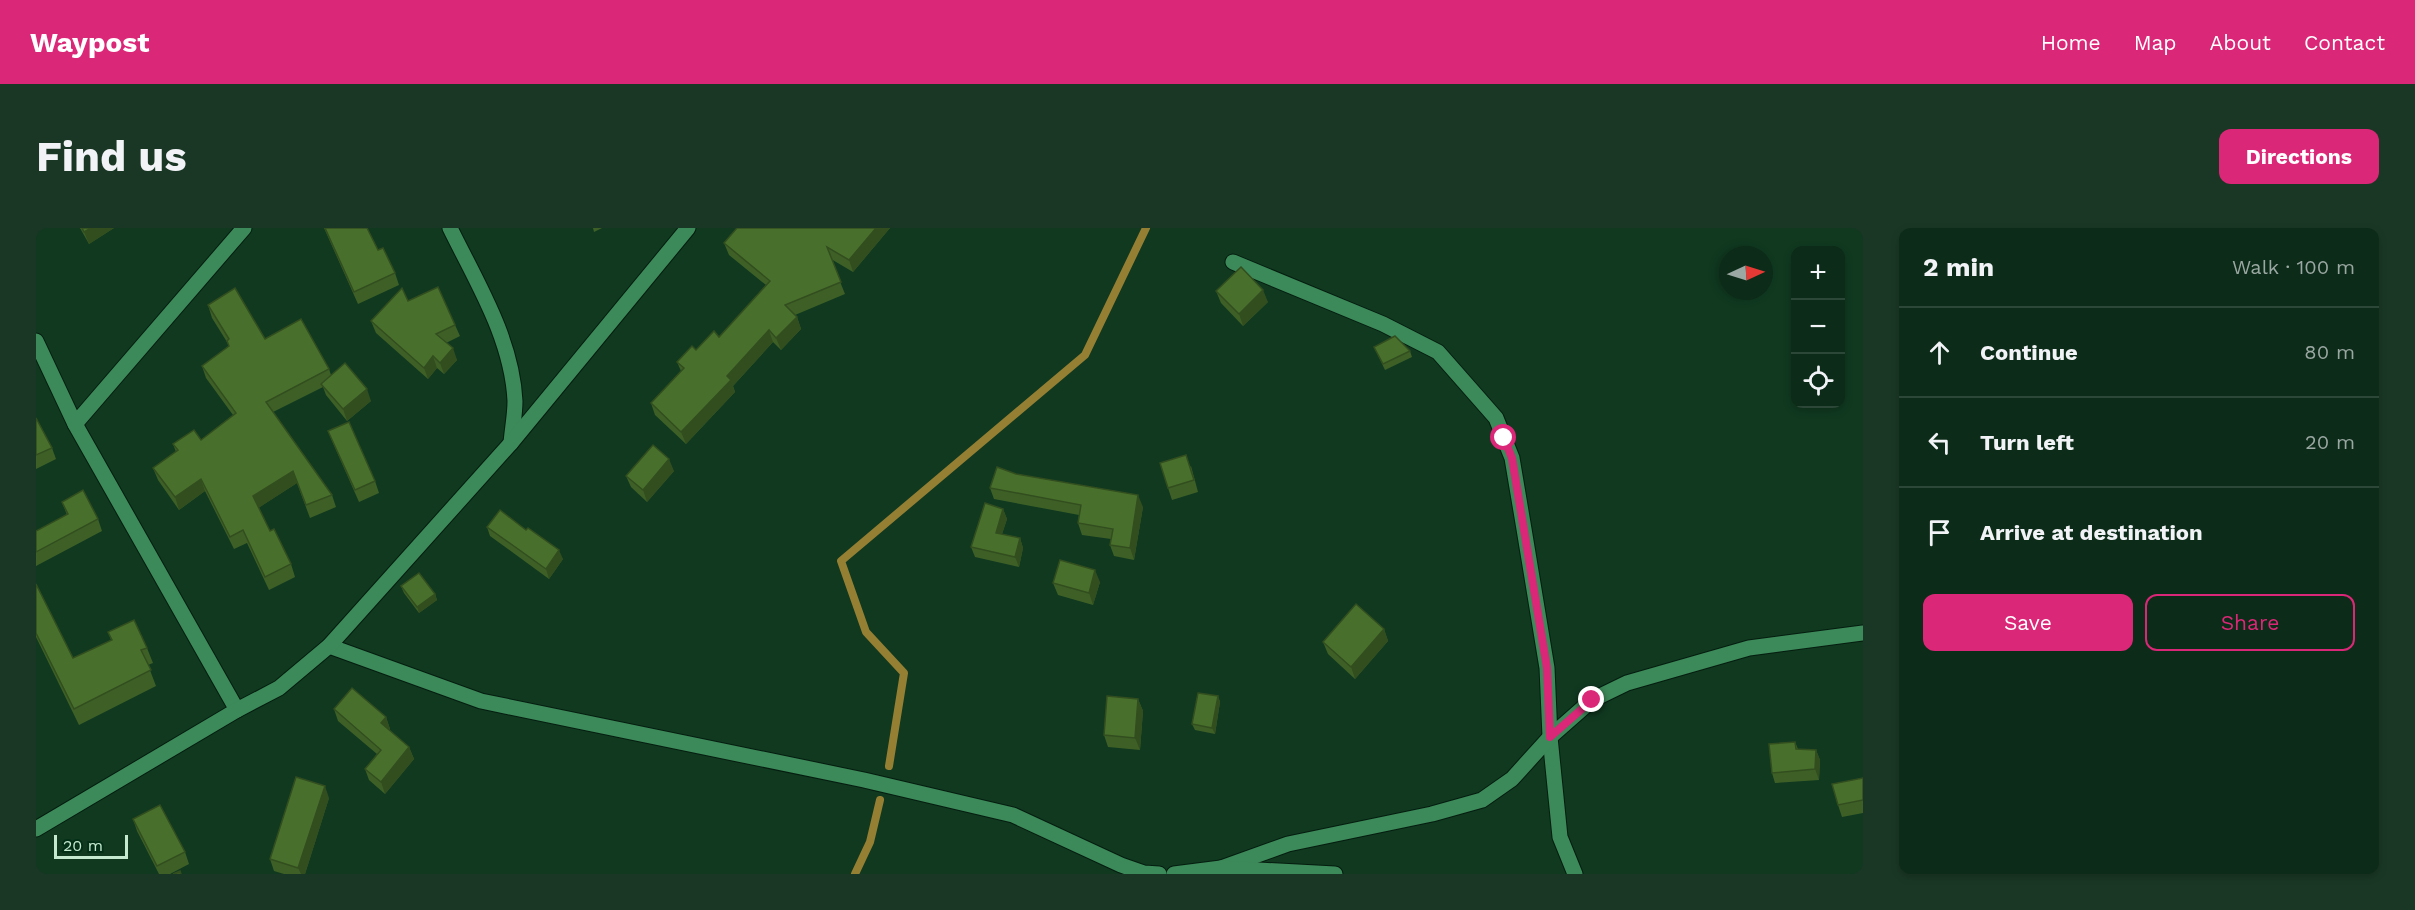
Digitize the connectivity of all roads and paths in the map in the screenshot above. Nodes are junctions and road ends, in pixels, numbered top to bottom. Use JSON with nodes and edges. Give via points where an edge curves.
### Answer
{"nodes":[{"id":1,"x":244,"y":228,"type":"edge"},
{"id":2,"x":450,"y":228,"type":"edge"},
{"id":3,"x":688,"y":228,"type":"edge"},
{"id":4,"x":1233,"y":262,"type":"dead end"},
{"id":5,"x":36,"y":341,"type":"edge"},
{"id":6,"x":75,"y":424,"type":"junction"},
{"id":7,"x":511,"y":443,"type":"junction"},
{"id":8,"x":1863,"y":633,"type":"edge"},
{"id":9,"x":329,"y":646,"type":"junction"},
{"id":10,"x":237,"y":710,"type":"junction"},
{"id":11,"x":1550,"y":737,"type":"junction"},
{"id":12,"x":36,"y":829,"type":"edge"},
{"id":13,"x":1221,"y":868,"type":"junction"},
{"id":14,"x":1159,"y":874,"type":"edge"},
{"id":15,"x":1174,"y":874,"type":"edge"},
{"id":16,"x":1335,"y":874,"type":"edge"},
{"id":17,"x":1575,"y":874,"type":"edge"}],
"edges":[{"from":1,"to":6,"type":"street"},
{"from":2,"to":7,"type":"street","via":[[496,320],[510,366],[515,402]]},
{"from":3,"to":7,"type":"street"},
{"from":4,"to":11,"type":"street","via":[[1383,324],[1438,352],[1496,418],[1512,458],[1547,668]]},
{"from":5,"to":6,"type":"street"},
{"from":6,"to":10,"type":"street"},
{"from":7,"to":9,"type":"street"},
{"from":8,"to":11,"type":"street","via":[[1749,648],[1627,683],[1592,700]]},
{"from":9,"to":10,"type":"street","via":[[279,688]]},
{"from":9,"to":14,"type":"street","via":[[481,701],[864,780],[1013,815],[1121,865]]},
{"from":10,"to":12,"type":"street"},
{"from":11,"to":13,"type":"street","via":[[1512,779],[1482,800],[1288,844]]},
{"from":11,"to":17,"type":"street","via":[[1560,837]]},
{"from":13,"to":15,"type":"street"},
{"from":13,"to":16,"type":"street"}]}
